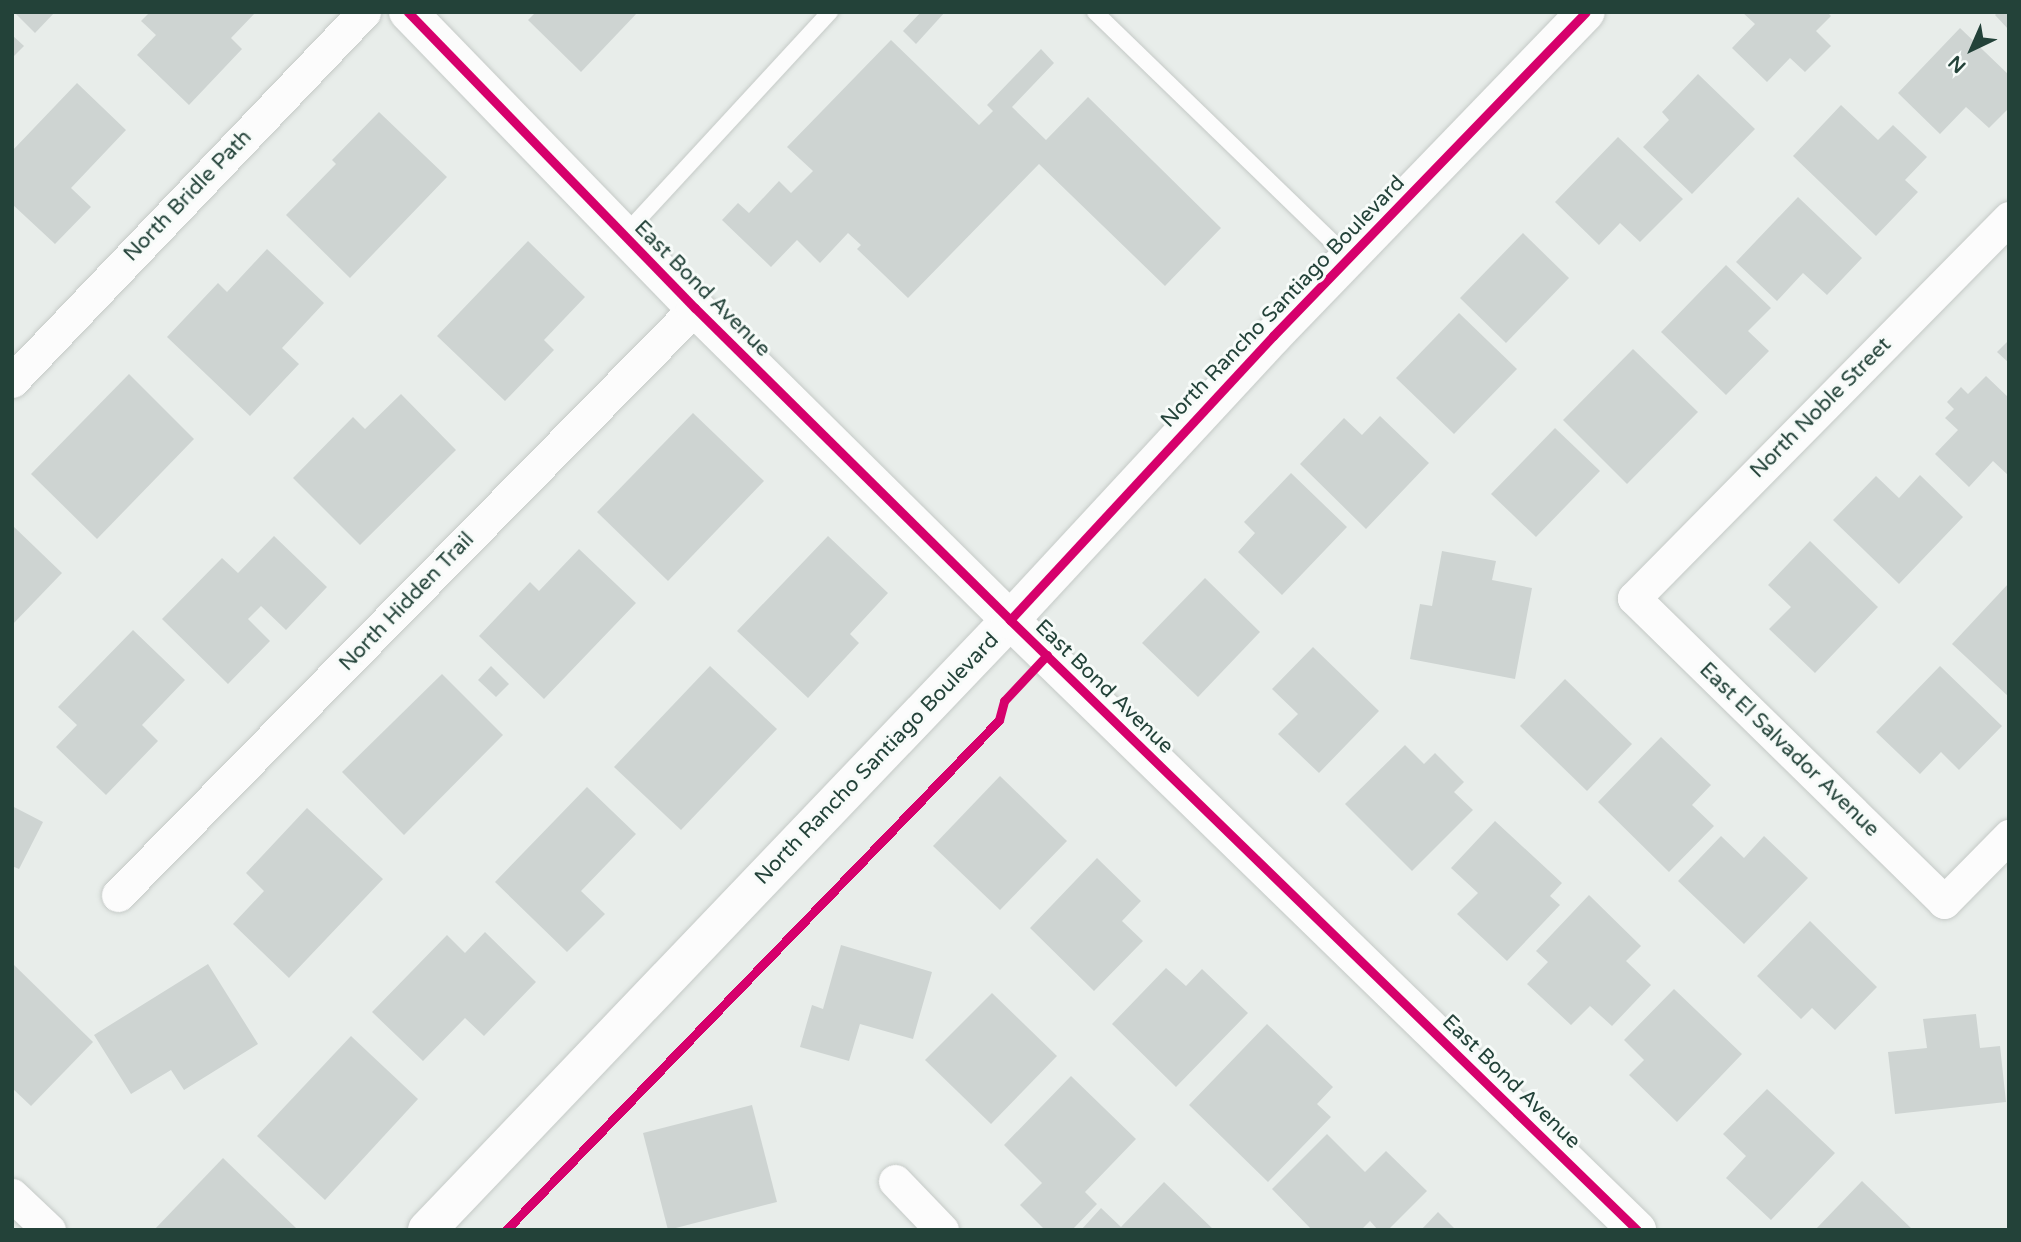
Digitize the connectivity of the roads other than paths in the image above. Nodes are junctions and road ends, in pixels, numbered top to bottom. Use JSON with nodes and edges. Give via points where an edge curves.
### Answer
{"nodes":[{"id":1,"x":364,"y":12,"type":"edge"},
{"id":2,"x":408,"y":12,"type":"edge"},
{"id":3,"x":830,"y":12,"type":"edge"},
{"id":4,"x":1095,"y":12,"type":"edge"},
{"id":5,"x":1586,"y":12,"type":"edge"},
{"id":6,"x":2009,"y":218,"type":"edge"},
{"id":7,"x":624,"y":235,"type":"junction"},
{"id":8,"x":1348,"y":257,"type":"junction"},
{"id":9,"x":695,"y":308,"type":"junction"},
{"id":10,"x":12,"y":381,"type":"edge"},
{"id":11,"x":1634,"y":598,"type":"joint"},
{"id":12,"x":1010,"y":620,"type":"junction"},
{"id":13,"x":2009,"y":836,"type":"edge"},
{"id":14,"x":118,"y":895,"type":"dead end"},
{"id":15,"x":895,"y":1181,"type":"dead end"},
{"id":16,"x":12,"y":1195,"type":"edge"},
{"id":17,"x":50,"y":1230,"type":"edge"},
{"id":18,"x":427,"y":1230,"type":"edge"},
{"id":19,"x":942,"y":1230,"type":"edge"},
{"id":20,"x":1637,"y":1230,"type":"edge"}],
"edges":[{"from":1,"to":10,"type":"street","name":"North Bridle Path"},
{"from":2,"to":7,"type":"street","name":"East Bond Avenue"},
{"from":3,"to":7,"type":"lane"},
{"from":4,"to":8,"type":"lane"},
{"from":5,"to":8,"type":"street","name":"North Rancho Santiago Boulevard"},
{"from":6,"to":11,"type":"street","name":"North Noble Street"},
{"from":7,"to":9,"type":"street","name":"East Bond Avenue"},
{"from":8,"to":12,"type":"street","name":"North Rancho Santiago Boulevard"},
{"from":9,"to":12,"type":"street","name":"East Bond Avenue"},
{"from":9,"to":14,"type":"street","name":"North Hidden Trail"},
{"from":11,"to":13,"type":"street","name":"East El Salvador Avenue","via":[[1944,902]]},
{"from":12,"to":18,"type":"street","name":"North Rancho Santiago Boulevard"},
{"from":12,"to":20,"type":"street","name":"East Bond Avenue"},
{"from":15,"to":19,"type":"street"},
{"from":16,"to":17,"type":"street"}]}
